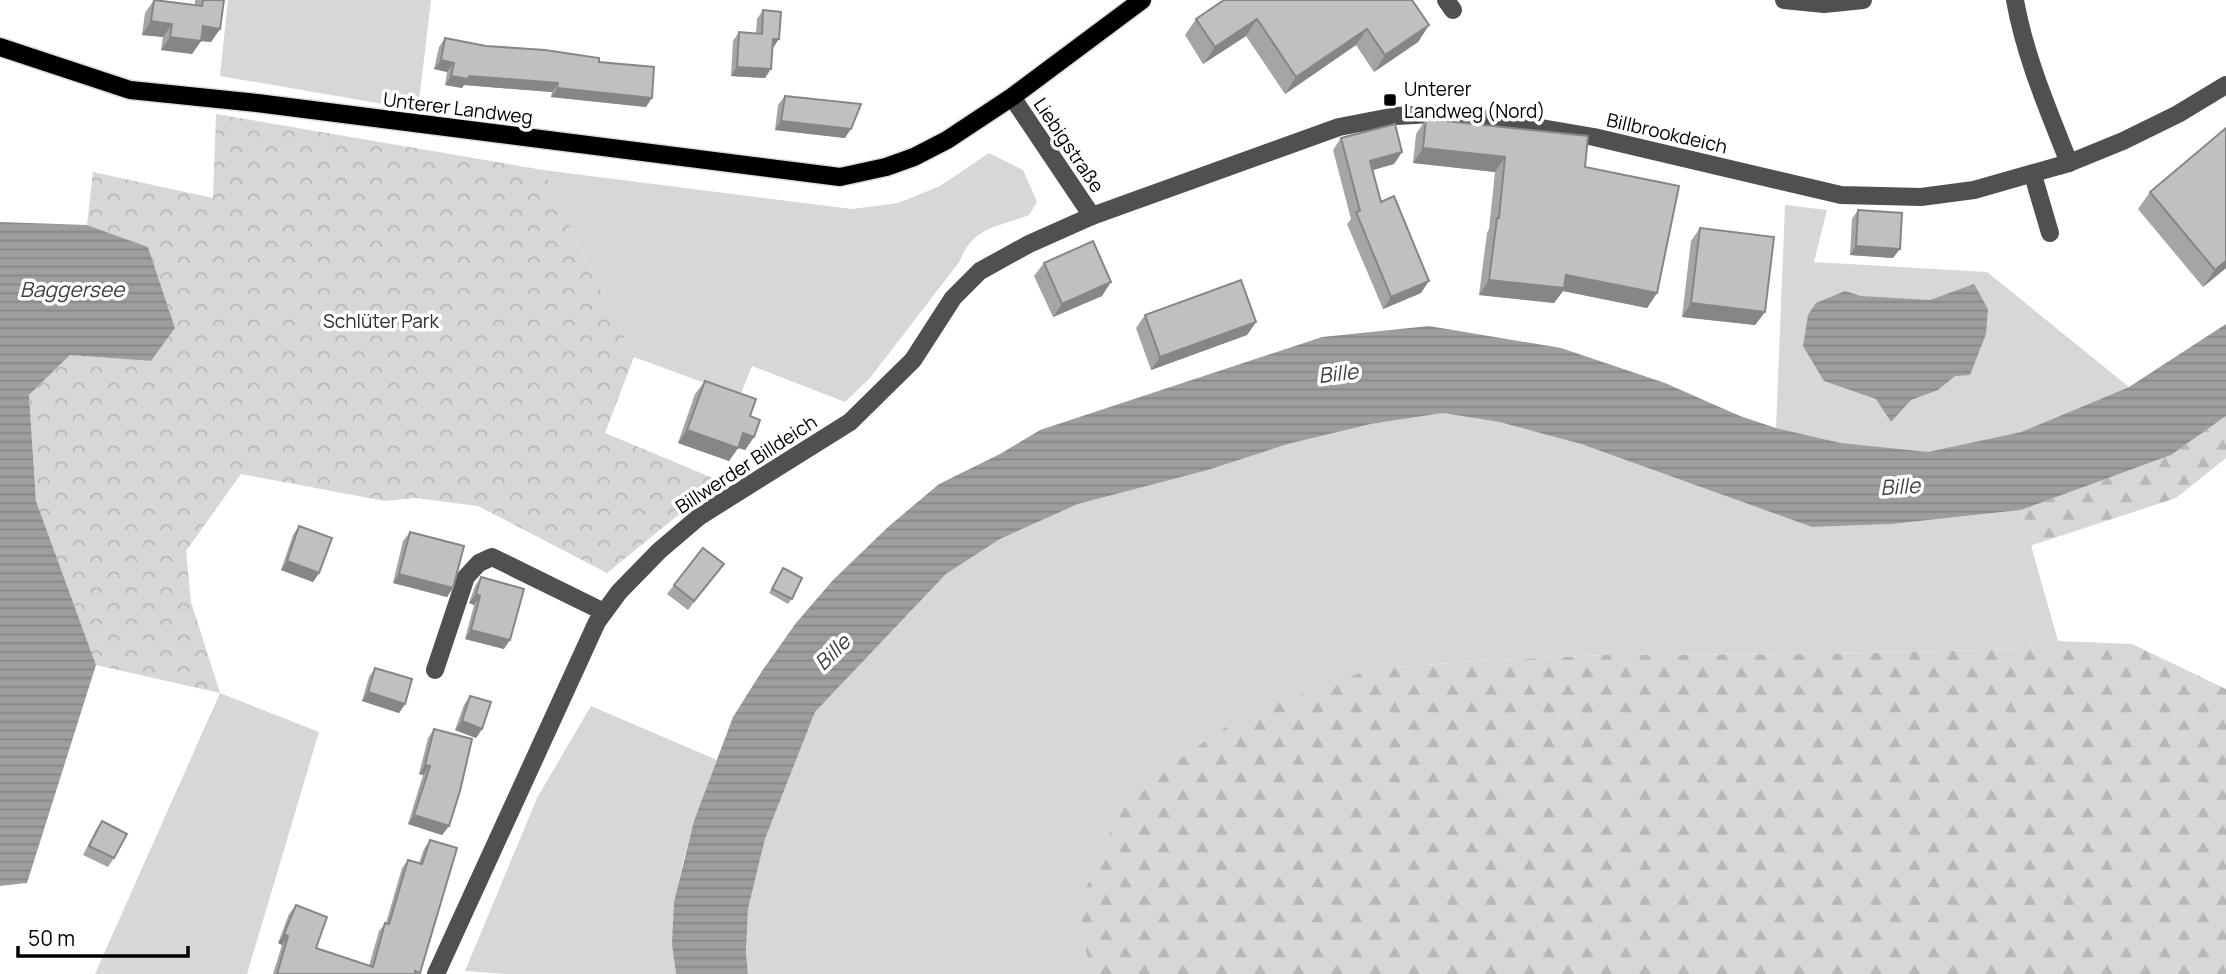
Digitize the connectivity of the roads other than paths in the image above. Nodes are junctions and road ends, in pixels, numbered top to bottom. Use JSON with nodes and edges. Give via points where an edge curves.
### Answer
{"nodes":[{"id":1,"x":1142,"y":0,"type":"edge"},
{"id":2,"x":1863,"y":0,"type":"edge"},
{"id":3,"x":2015,"y":0,"type":"edge"},
{"id":4,"x":1794,"y":1,"type":"edge"},
{"id":5,"x":1826,"y":2,"type":"edge"},
{"id":6,"x":0,"y":47,"type":"edge"},
{"id":7,"x":2226,"y":85,"type":"edge"},
{"id":8,"x":1012,"y":97,"type":"junction"},
{"id":9,"x":914,"y":157,"type":"joint"},
{"id":10,"x":2069,"y":163,"type":"junction"},
{"id":11,"x":2033,"y":175,"type":"junction"},
{"id":12,"x":1091,"y":216,"type":"junction"},
{"id":13,"x":2050,"y":233,"type":"dead end"},
{"id":14,"x":604,"y":612,"type":"junction"},
{"id":15,"x":435,"y":670,"type":"dead end"},
{"id":16,"x":436,"y":974,"type":"edge"}],
"edges":[{"from":1,"to":8,"type":"main road","name":"Liebigstraße"},
{"from":2,"to":5,"type":"street"},
{"from":3,"to":10,"type":"street","via":[[2036,82]]},
{"from":4,"to":5,"type":"street"},
{"from":6,"to":9,"type":"main road","name":"Unterer Landweg","via":[[130,90],[823,176],[859,173]]},
{"from":7,"to":10,"type":"street","name":"Billbrookdeich","via":[[2178,114]]},
{"from":8,"to":9,"type":"main road","name":"Liebigstraße"},
{"from":8,"to":12,"type":"street","name":"Liebigstraße"},
{"from":10,"to":11,"type":"street","name":"Billbrookdeich"},
{"from":11,"to":12,"type":"street","name":"Billbrookdeich","via":[[1921,197],[1841,195],[1594,137],[1452,113],[1396,116],[1339,127]]},
{"from":11,"to":13,"type":"street"},
{"from":12,"to":14,"type":"street","name":"Billwerder Billdeich","via":[[980,271],[953,299],[913,359],[850,422],[700,516],[659,551]]},
{"from":14,"to":15,"type":"street","via":[[492,558],[466,578]]},
{"from":14,"to":16,"type":"street","name":"Billwerder Billdeich"}]}
